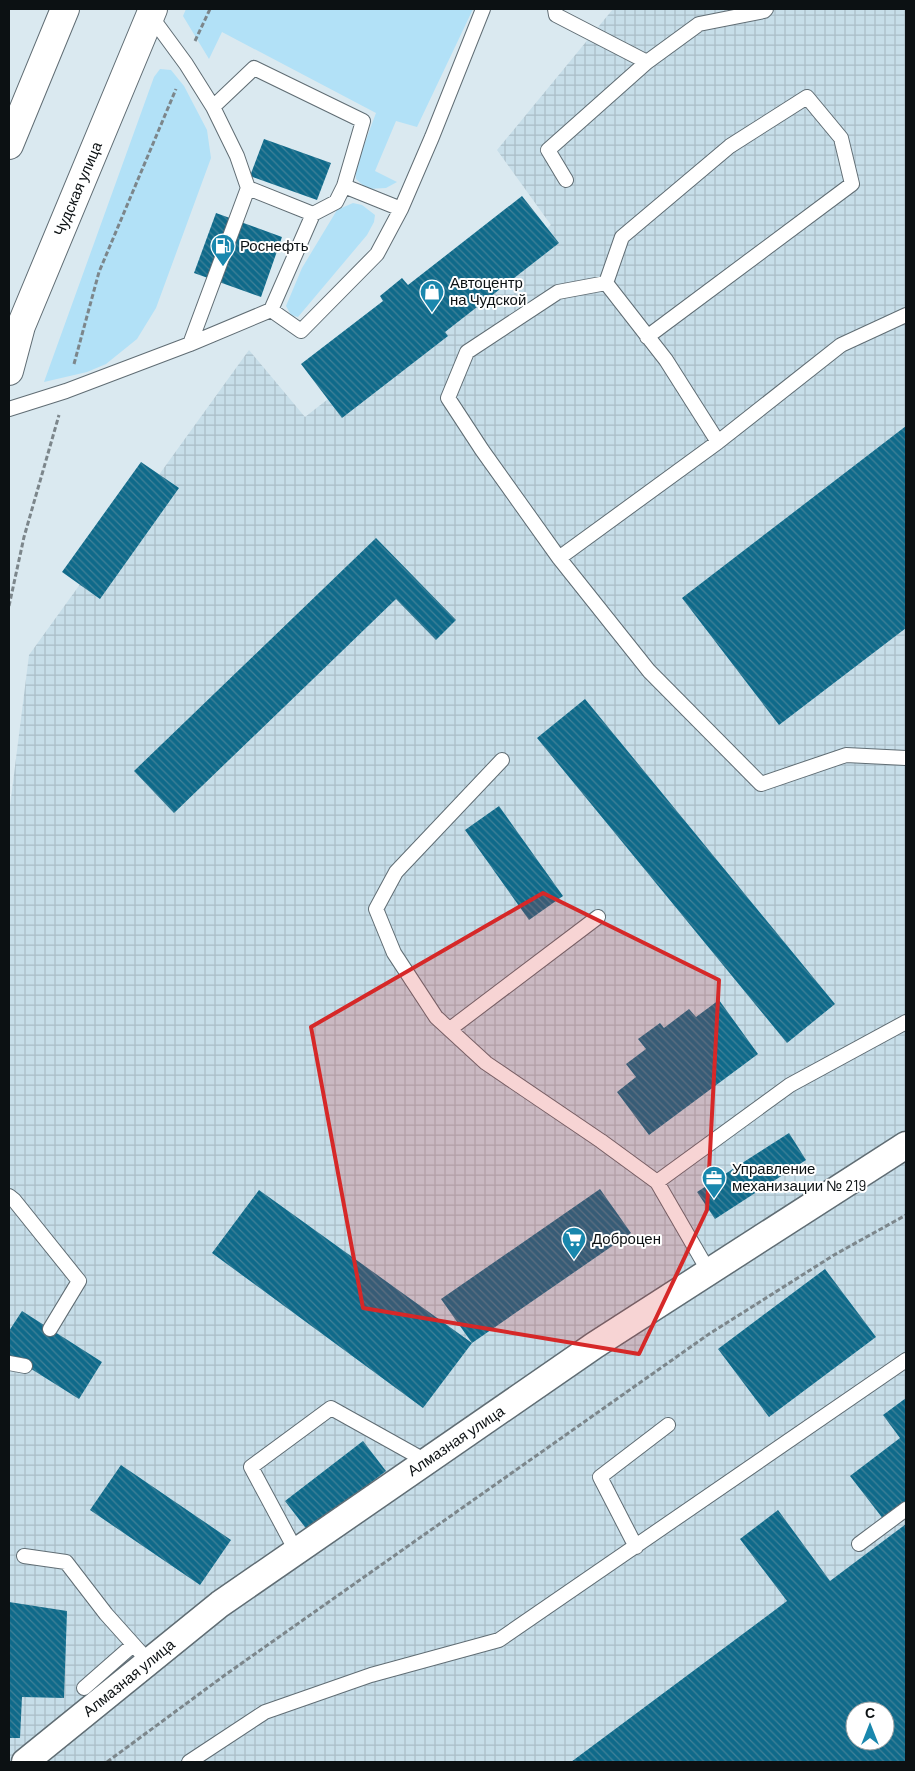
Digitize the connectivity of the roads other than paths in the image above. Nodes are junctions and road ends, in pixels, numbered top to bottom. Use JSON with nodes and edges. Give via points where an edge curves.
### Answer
{"nodes":[{"id":1,"x":65,"y":9,"type":"edge"},
{"id":2,"x":483,"y":9,"type":"edge"},
{"id":3,"x":555,"y":9,"type":"edge"},
{"id":4,"x":766,"y":9,"type":"edge"},
{"id":5,"x":152,"y":12,"type":"edge"},
{"id":6,"x":647,"y":62,"type":"junction"},
{"id":7,"x":213,"y":107,"type":"junction"},
{"id":8,"x":9,"y":145,"type":"edge"},
{"id":9,"x":566,"y":180,"type":"dead end"},
{"id":10,"x":344,"y":186,"type":"junction"},
{"id":11,"x":248,"y":188,"type":"junction"},
{"id":12,"x":401,"y":209,"type":"junction"},
{"id":13,"x":313,"y":214,"type":"junction"},
{"id":14,"x":606,"y":283,"type":"junction"},
{"id":15,"x":271,"y":310,"type":"junction"},
{"id":16,"x":906,"y":315,"type":"edge"},
{"id":17,"x":647,"y":337,"type":"junction"},
{"id":18,"x":190,"y":344,"type":"junction"},
{"id":19,"x":9,"y":371,"type":"edge"},
{"id":20,"x":9,"y":408,"type":"edge"},
{"id":21,"x":718,"y":442,"type":"junction"},
{"id":22,"x":559,"y":558,"type":"junction"},
{"id":23,"x":906,"y":758,"type":"edge"},
{"id":24,"x":502,"y":760,"type":"dead end"},
{"id":25,"x":598,"y":917,"type":"dead end"},
{"id":26,"x":906,"y":1022,"type":"edge"},
{"id":27,"x":450,"y":1029,"type":"junction"},
{"id":28,"x":906,"y":1145,"type":"edge"},
{"id":29,"x":657,"y":1182,"type":"junction"},
{"id":30,"x":9,"y":1196,"type":"edge"},
{"id":31,"x":710,"y":1272,"type":"junction"},
{"id":32,"x":50,"y":1329,"type":"dead end"},
{"id":33,"x":906,"y":1360,"type":"edge"},
{"id":34,"x":9,"y":1363,"type":"edge"},
{"id":35,"x":25,"y":1366,"type":"dead end"},
{"id":36,"x":668,"y":1425,"type":"dead end"},
{"id":37,"x":426,"y":1461,"type":"junction"},
{"id":38,"x":906,"y":1509,"type":"edge"},
{"id":39,"x":859,"y":1544,"type":"dead end"},
{"id":40,"x":636,"y":1547,"type":"junction"},
{"id":41,"x":296,"y":1552,"type":"junction"},
{"id":42,"x":24,"y":1556,"type":"dead end"},
{"id":43,"x":141,"y":1653,"type":"junction"},
{"id":44,"x":84,"y":1688,"type":"dead end"},
{"id":45,"x":25,"y":1762,"type":"edge"},
{"id":46,"x":189,"y":1762,"type":"edge"}],
"edges":[{"from":1,"to":8,"type":"highway"},
{"from":2,"to":12,"type":"lane"},
{"from":3,"to":6,"type":"lane","via":[[556,15]]},
{"from":4,"to":6,"type":"lane","via":[[699,24]]},
{"from":5,"to":7,"type":"lane"},
{"from":5,"to":19,"type":"highway","name":"Чудская улица","via":[[20,326]]},
{"from":6,"to":9,"type":"lane","via":[[548,150]]},
{"from":7,"to":10,"type":"lane","via":[[254,68],[363,121]]},
{"from":7,"to":11,"type":"lane","via":[[237,156]]},
{"from":10,"to":12,"type":"lane"},
{"from":10,"to":13,"type":"lane","via":[[336,202]]},
{"from":11,"to":13,"type":"lane"},
{"from":11,"to":18,"type":"lane"},
{"from":12,"to":15,"type":"lane","via":[[377,254],[301,331]]},
{"from":13,"to":15,"type":"lane"},
{"from":14,"to":17,"type":"lane"},
{"from":14,"to":17,"type":"lane","via":[[622,237],[730,146],[807,97],[841,138],[852,184]]},
{"from":14,"to":22,"type":"lane","via":[[558,292],[466,352],[448,398]]},
{"from":15,"to":18,"type":"lane"},
{"from":16,"to":21,"type":"lane","via":[[841,345]]},
{"from":17,"to":21,"type":"lane","via":[[666,360]]},
{"from":18,"to":20,"type":"lane","via":[[66,391]]},
{"from":21,"to":22,"type":"lane"},
{"from":22,"to":23,"type":"lane","via":[[649,671],[761,784],[846,755]]},
{"from":24,"to":27,"type":"lane","via":[[396,872],[376,909],[394,953],[436,1017]]},
{"from":25,"to":27,"type":"lane"},
{"from":26,"to":29,"type":"lane","via":[[790,1085]]},
{"from":27,"to":29,"type":"lane","via":[[486,1063]]},
{"from":28,"to":31,"type":"street","name":"Алмазная улица"},
{"from":29,"to":31,"type":"lane"},
{"from":30,"to":32,"type":"lane","via":[[79,1281]]},
{"from":31,"to":37,"type":"street","name":"Алмазная улица","via":[[595,1345]]},
{"from":33,"to":40,"type":"lane"},
{"from":34,"to":35,"type":"lane"},
{"from":36,"to":40,"type":"lane","via":[[600,1476]]},
{"from":37,"to":41,"type":"street","name":"Алмазная улица"},
{"from":37,"to":41,"type":"lane","via":[[331,1408],[251,1467]]},
{"from":38,"to":39,"type":"lane"},
{"from":40,"to":46,"type":"lane","via":[[499,1640],[371,1675],[265,1712]]},
{"from":41,"to":43,"type":"street","name":"Алмазная улица"},
{"from":42,"to":43,"type":"lane","via":[[66,1562]]},
{"from":43,"to":44,"type":"lane"},
{"from":43,"to":45,"type":"street","name":"Алмазная улица"}]}
